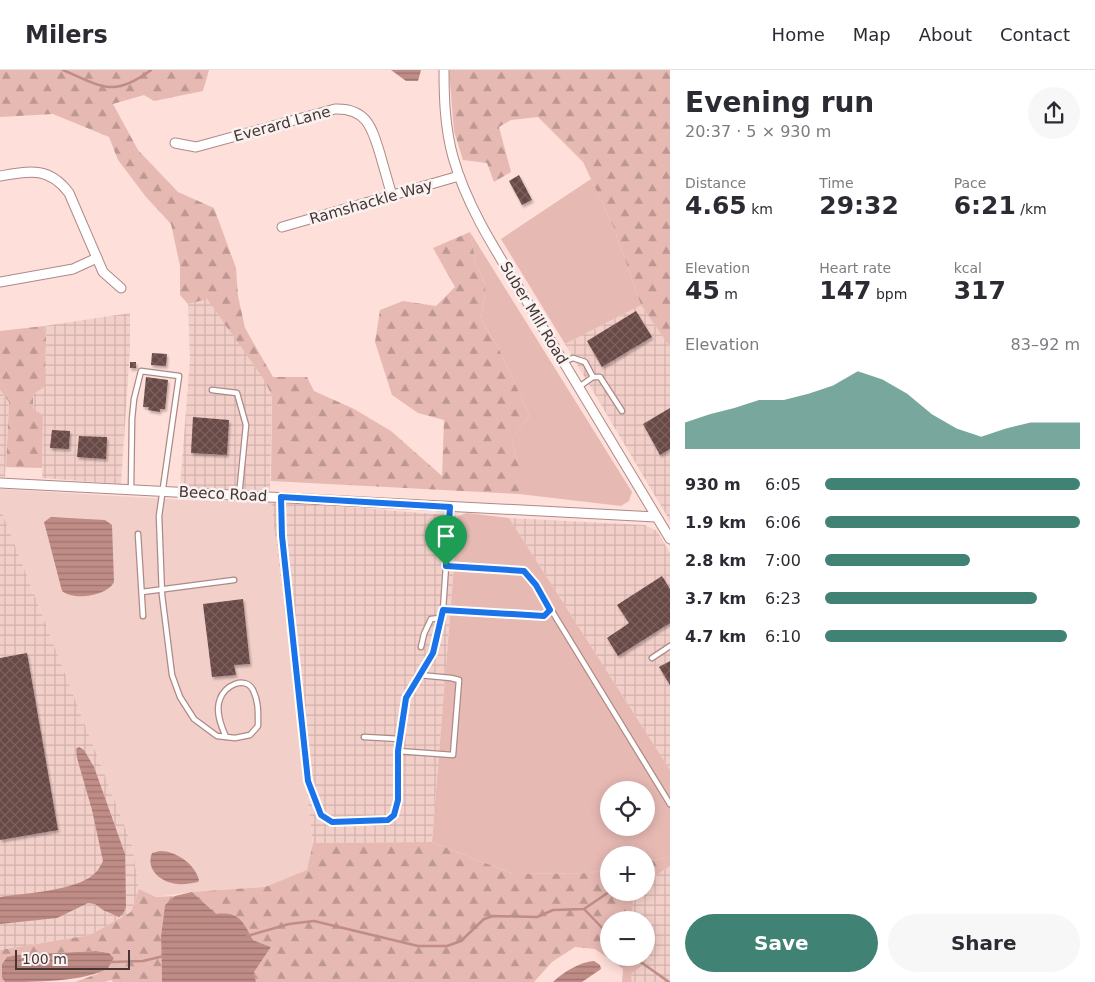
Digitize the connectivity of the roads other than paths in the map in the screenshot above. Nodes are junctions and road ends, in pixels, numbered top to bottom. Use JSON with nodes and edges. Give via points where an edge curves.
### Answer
{"nodes":[{"id":1,"x":444,"y":70,"type":"edge"},
{"id":2,"x":175,"y":143,"type":"dead end"},
{"id":3,"x":0,"y":176,"type":"edge"},
{"id":4,"x":459,"y":176,"type":"junction"},
{"id":5,"x":392,"y":196,"type":"junction"},
{"id":6,"x":282,"y":227,"type":"dead end"},
{"id":7,"x":97,"y":258,"type":"junction"},
{"id":8,"x":0,"y":282,"type":"edge"},
{"id":9,"x":121,"y":288,"type":"dead end"},
{"id":10,"x":563,"y":362,"type":"junction"},
{"id":11,"x":593,"y":377,"type":"junction"},
{"id":12,"x":578,"y":388,"type":"junction"},
{"id":13,"x":212,"y":390,"type":"dead end"},
{"id":14,"x":622,"y":411,"type":"dead end"},
{"id":15,"x":0,"y":483,"type":"edge"},
{"id":16,"x":131,"y":489,"type":"junction"},
{"id":17,"x":162,"y":491,"type":"junction"},
{"id":18,"x":239,"y":496,"type":"junction"},
{"id":19,"x":281,"y":497,"type":"junction"},
{"id":20,"x":450,"y":507,"type":"junction"},
{"id":21,"x":656,"y":517,"type":"junction"},
{"id":22,"x":138,"y":534,"type":"dead end"},
{"id":23,"x":670,"y":539,"type":"edge"},
{"id":24,"x":446,"y":566,"type":"junction"},
{"id":25,"x":234,"y":580,"type":"dead end"},
{"id":26,"x":161,"y":590,"type":"junction"},
{"id":27,"x":142,"y":592,"type":"junction"},
{"id":28,"x":443,"y":610,"type":"junction"},
{"id":29,"x":550,"y":610,"type":"junction"},
{"id":30,"x":143,"y":616,"type":"dead end"},
{"id":31,"x":441,"y":618,"type":"junction"},
{"id":32,"x":670,"y":646,"type":"edge"},
{"id":33,"x":421,"y":647,"type":"dead end"},
{"id":34,"x":652,"y":658,"type":"dead end"},
{"id":35,"x":418,"y":675,"type":"junction"},
{"id":36,"x":226,"y":737,"type":"junction"},
{"id":37,"x":364,"y":737,"type":"dead end"},
{"id":38,"x":400,"y":739,"type":"junction"},
{"id":39,"x":398,"y":751,"type":"junction"},
{"id":40,"x":670,"y":804,"type":"edge"}],
"edges":[{"from":1,"to":4,"type":"street","name":"Suber Mill Road","via":[[445,113]]},
{"from":2,"to":5,"type":"street","name":"Everard Lane","via":[[196,147],[335,109],[348,109],[360,114],[372,127]]},
{"from":3,"to":7,"type":"street","via":[[38,172],[60,182],[69,193]]},
{"from":4,"to":5,"type":"street","name":"Ramshackle Way"},
{"from":4,"to":10,"type":"street","name":"Suber Mill Road","via":[[479,220]]},
{"from":5,"to":6,"type":"street","name":"Ramshackle Way"},
{"from":7,"to":8,"type":"street","via":[[73,269]]},
{"from":7,"to":9,"type":"street","via":[[103,272]]},
{"from":10,"to":11,"type":"lane","via":[[572,358],[585,362]]},
{"from":10,"to":12,"type":"street","name":"Suber Mill Road"},
{"from":11,"to":12,"type":"lane"},
{"from":11,"to":14,"type":"lane","via":[[600,377]]},
{"from":12,"to":21,"type":"street","name":"Suber Mill Road"},
{"from":13,"to":18,"type":"lane","via":[[237,393],[244,412],[246,425]]},
{"from":15,"to":16,"type":"street","name":"Beeco Road"},
{"from":16,"to":17,"type":"street","name":"Beeco Road"},
{"from":16,"to":17,"type":"lane","via":[[132,419],[141,371],[179,376]]},
{"from":17,"to":18,"type":"street","name":"Beeco Road"},
{"from":17,"to":26,"type":"lane","via":[[158,539]]},
{"from":18,"to":19,"type":"street","name":"Beeco Road"},
{"from":19,"to":20,"type":"street","name":"Beeco Road"},
{"from":19,"to":39,"type":"lane","via":[[283,545],[308,781],[321,815],[332,822],[388,820],[394,815],[398,800]]},
{"from":20,"to":21,"type":"street","name":"Beeco Road"},
{"from":20,"to":24,"type":"lane"},
{"from":21,"to":23,"type":"street","name":"Suber Mill Road"},
{"from":22,"to":27,"type":"lane"},
{"from":24,"to":28,"type":"lane"},
{"from":24,"to":29,"type":"lane","via":[[524,571]]},
{"from":25,"to":26,"type":"lane"},
{"from":26,"to":27,"type":"lane"},
{"from":26,"to":36,"type":"lane","via":[[172,675],[180,697],[194,719],[217,736]]},
{"from":27,"to":30,"type":"lane"},
{"from":28,"to":29,"type":"lane","via":[[544,616]]},
{"from":28,"to":31,"type":"lane"},
{"from":29,"to":40,"type":"lane"},
{"from":31,"to":33,"type":"lane","via":[[431,618]]},
{"from":31,"to":35,"type":"lane","via":[[433,653]]},
{"from":32,"to":34,"type":"lane"},
{"from":35,"to":38,"type":"lane","via":[[406,698]]},
{"from":35,"to":39,"type":"lane","via":[[458,680],[453,755]]},
{"from":36,"to":36,"type":"lane","via":[[250,735],[258,726],[258,705],[253,689],[246,684],[236,683],[225,690],[219,700],[219,721]]},
{"from":37,"to":38,"type":"lane"},
{"from":38,"to":39,"type":"lane"}]}
